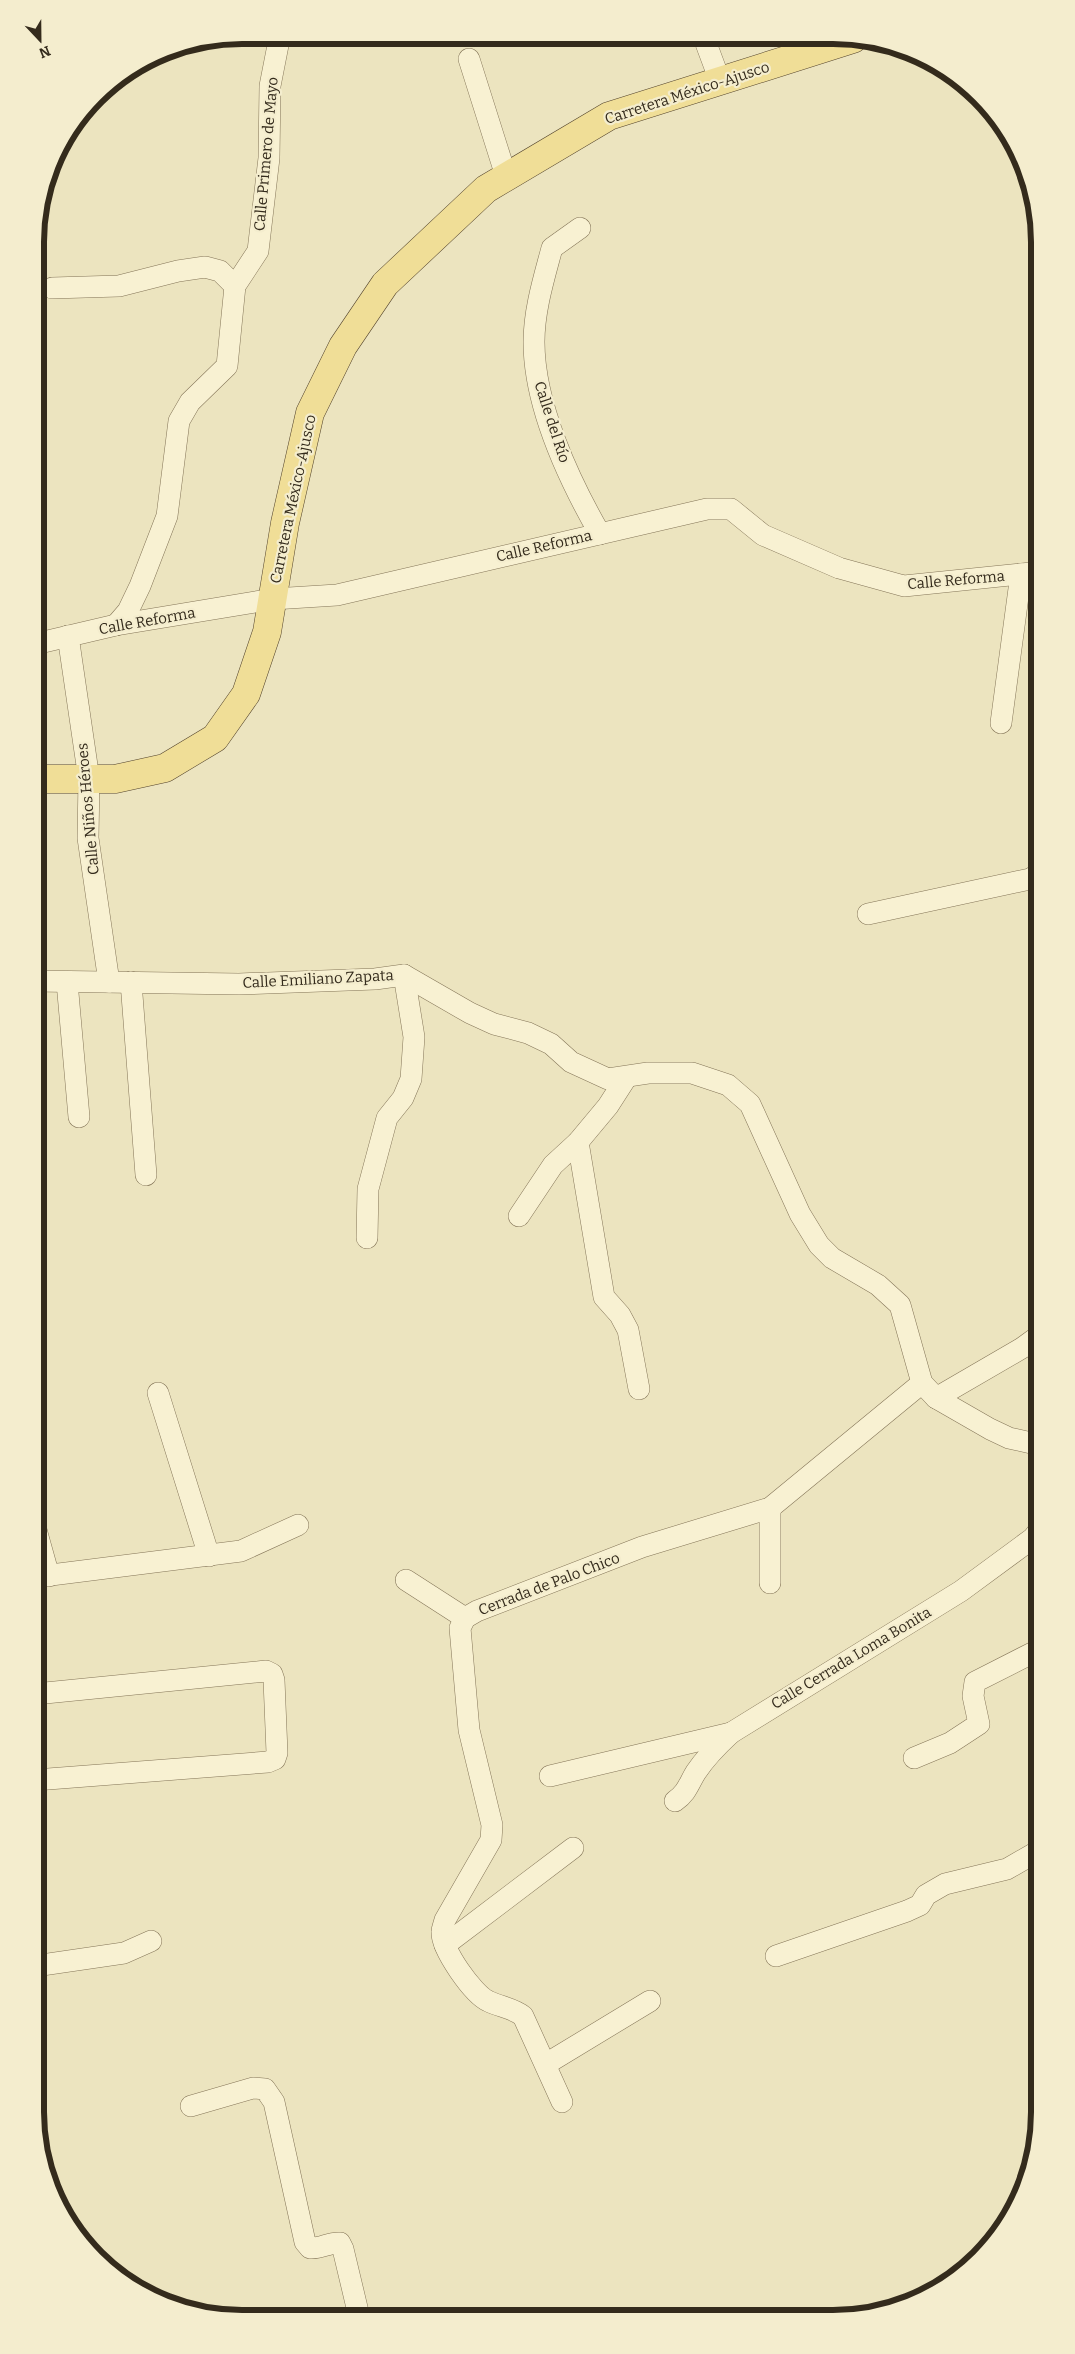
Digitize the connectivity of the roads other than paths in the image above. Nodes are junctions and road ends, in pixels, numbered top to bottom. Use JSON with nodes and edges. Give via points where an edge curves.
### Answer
{"nodes":[{"id":1,"x":278,"y":44,"type":"edge"},
{"id":2,"x":706,"y":44,"type":"edge"},
{"id":3,"x":837,"y":44,"type":"edge"},
{"id":4,"x":469,"y":59,"type":"dead end"},
{"id":5,"x":720,"y":80,"type":"junction"},
{"id":6,"x":506,"y":176,"type":"junction"},
{"id":7,"x":580,"y":228,"type":"dead end"},
{"id":8,"x":235,"y":286,"type":"junction"},
{"id":9,"x":52,"y":288,"type":"dead end"},
{"id":10,"x":600,"y":534,"type":"junction"},
{"id":11,"x":1031,"y":573,"type":"edge"},
{"id":12,"x":272,"y":599,"type":"junction"},
{"id":13,"x":116,"y":625,"type":"junction"},
{"id":14,"x":68,"y":636,"type":"junction"},
{"id":15,"x":44,"y":642,"type":"edge"},
{"id":16,"x":1001,"y":723,"type":"dead end"},
{"id":17,"x":44,"y":779,"type":"edge"},
{"id":18,"x":89,"y":779,"type":"junction"},
{"id":19,"x":1031,"y":878,"type":"edge"},
{"id":20,"x":868,"y":914,"type":"dead end"},
{"id":21,"x":404,"y":975,"type":"junction"},
{"id":22,"x":44,"y":981,"type":"edge"},
{"id":23,"x":67,"y":982,"type":"junction"},
{"id":24,"x":109,"y":982,"type":"junction"},
{"id":25,"x":131,"y":982,"type":"junction"},
{"id":26,"x":626,"y":1078,"type":"junction"},
{"id":27,"x":79,"y":1117,"type":"dead end"},
{"id":28,"x":578,"y":1142,"type":"junction"},
{"id":29,"x":146,"y":1175,"type":"dead end"},
{"id":30,"x":519,"y":1216,"type":"dead end"},
{"id":31,"x":367,"y":1238,"type":"dead end"},
{"id":32,"x":1031,"y":1342,"type":"edge"},
{"id":33,"x":639,"y":1389,"type":"dead end"},
{"id":34,"x":929,"y":1391,"type":"junction"},
{"id":35,"x":158,"y":1393,"type":"dead end"},
{"id":36,"x":1031,"y":1443,"type":"edge"},
{"id":37,"x":770,"y":1508,"type":"junction"},
{"id":38,"x":298,"y":1525,"type":"dead end"},
{"id":39,"x":1031,"y":1539,"type":"edge"},
{"id":40,"x":209,"y":1556,"type":"junction"},
{"id":41,"x":44,"y":1576,"type":"edge"},
{"id":42,"x":406,"y":1580,"type":"dead end"},
{"id":43,"x":770,"y":1583,"type":"dead end"},
{"id":44,"x":465,"y":1618,"type":"junction"},
{"id":45,"x":1031,"y":1654,"type":"edge"},
{"id":46,"x":44,"y":1693,"type":"edge"},
{"id":47,"x":731,"y":1733,"type":"junction"},
{"id":48,"x":914,"y":1758,"type":"dead end"},
{"id":49,"x":550,"y":1776,"type":"dead end"},
{"id":50,"x":44,"y":1779,"type":"edge"},
{"id":51,"x":675,"y":1801,"type":"dead end"},
{"id":52,"x":574,"y":1848,"type":"dead end"},
{"id":53,"x":1031,"y":1855,"type":"edge"},
{"id":54,"x":151,"y":1941,"type":"dead end"},
{"id":55,"x":445,"y":1945,"type":"junction"},
{"id":56,"x":776,"y":1956,"type":"dead end"},
{"id":57,"x":44,"y":1965,"type":"edge"},
{"id":58,"x":650,"y":2001,"type":"dead end"},
{"id":59,"x":546,"y":2064,"type":"junction"},
{"id":60,"x":562,"y":2102,"type":"dead end"},
{"id":61,"x":191,"y":2106,"type":"dead end"},
{"id":62,"x":358,"y":2310,"type":"edge"}],
"edges":[{"from":1,"to":8,"type":"street","name":"Calle Primero de Mayo","via":[[270,86],[269,158],[258,251]]},
{"from":2,"to":5,"type":"street"},
{"from":3,"to":5,"type":"main road","name":"Carretera México-Ajusco"},
{"from":4,"to":6,"type":"street"},
{"from":5,"to":6,"type":"main road","name":"Carretera México-Ajusco","via":[[609,116]]},
{"from":6,"to":12,"type":"main road","name":"Carretera México-Ajusco","via":[[486,189],[385,284],[343,346],[310,413]]},
{"from":7,"to":10,"type":"street","name":"Calle del Río","via":[[552,248],[540,294],[534,341],[538,386],[547,414],[576,491]]},
{"from":8,"to":9,"type":"street","via":[[220,271],[206,267],[119,286]]},
{"from":8,"to":13,"type":"street","name":"Calle Primero de Mayo","via":[[227,366],[190,402],[179,421],[164,524],[140,586],[128,611]]},
{"from":10,"to":11,"type":"street","name":"Calle Reforma","via":[[707,509],[731,510],[763,535],[840,568],[904,586]]},
{"from":10,"to":12,"type":"street","name":"Calle Reforma","via":[[337,595]]},
{"from":11,"to":16,"type":"street"},
{"from":12,"to":13,"type":"street","name":"Calle Reforma"},
{"from":12,"to":18,"type":"main road","name":"Carretera México-Ajusco","via":[[267,632],[246,694],[215,738],[165,768],[115,779]]},
{"from":13,"to":14,"type":"street","name":"Calle Reforma"},
{"from":14,"to":15,"type":"street","name":"Calle Reforma"},
{"from":14,"to":18,"type":"street","name":"Calle Niños Héroes"},
{"from":17,"to":18,"type":"main road","name":"Carretera México-Ajusco"},
{"from":18,"to":24,"type":"street","name":"Calle Niños Héroes","via":[[88,838]]},
{"from":19,"to":20,"type":"street"},
{"from":21,"to":25,"type":"street","name":"Calle Emiliano Zapata","via":[[239,984]]},
{"from":21,"to":26,"type":"street","name":"Calle Emiliano Zapata","via":[[470,1013],[551,1044],[571,1062],[608,1079]]},
{"from":21,"to":31,"type":"street","via":[[414,1037],[411,1079],[403,1098],[387,1118],[368,1189]]},
{"from":22,"to":23,"type":"street","name":"Calle Emiliano Zapata"},
{"from":23,"to":24,"type":"street","name":"Calle Emiliano Zapata"},
{"from":23,"to":27,"type":"street"},
{"from":24,"to":25,"type":"street","name":"Calle Emiliano Zapata"},
{"from":25,"to":29,"type":"street"},
{"from":26,"to":28,"type":"street"},
{"from":26,"to":34,"type":"street","name":"Calle Emiliano Zapata","via":[[648,1073],[692,1073],[728,1085],[750,1104],[800,1214],[819,1245],[832,1258],[878,1285],[900,1305]]},
{"from":28,"to":30,"type":"street","via":[[553,1165]]},
{"from":28,"to":33,"type":"street","via":[[604,1297],[628,1330]]},
{"from":32,"to":34,"type":"street","name":"Cerrada de Palo Chico"},
{"from":34,"to":36,"type":"street","via":[[1009,1438]]},
{"from":34,"to":37,"type":"street","name":"Cerrada de Palo Chico"},
{"from":35,"to":40,"type":"street"},
{"from":37,"to":43,"type":"street"},
{"from":37,"to":44,"type":"street","name":"Cerrada de Palo Chico","via":[[642,1547]]},
{"from":38,"to":40,"type":"street","via":[[240,1551]]},
{"from":39,"to":47,"type":"street","name":"Calle Cerrada Loma Bonita","via":[[961,1591]]},
{"from":40,"to":41,"type":"street"},
{"from":42,"to":44,"type":"street"},
{"from":44,"to":55,"type":"street","name":"Cerrada de Palo Chico","via":[[460,1628],[469,1730],[492,1824],[490,1840],[444,1920]]},
{"from":45,"to":48,"type":"street","via":[[975,1682],[973,1696],[979,1724],[950,1743]]},
{"from":46,"to":50,"type":"street","via":[[266,1671],[274,1680],[277,1753],[275,1759],[268,1762]]},
{"from":47,"to":49,"type":"street"},
{"from":47,"to":51,"type":"street","name":"Calle Cerrada Loma Bonita","via":[[714,1748],[685,1794]]},
{"from":52,"to":55,"type":"street"},
{"from":53,"to":56,"type":"street","via":[[1007,1869],[946,1884],[926,1895],[920,1905],[907,1912]]},
{"from":54,"to":57,"type":"street","via":[[124,1953]]},
{"from":55,"to":59,"type":"street","via":[[479,1996],[516,2010],[523,2016]]},
{"from":58,"to":59,"type":"street"},
{"from":59,"to":60,"type":"street"},
{"from":61,"to":62,"type":"street","via":[[253,2088],[265,2089],[274,2102],[306,2242],[310,2248],[317,2249],[340,2243]]}]}
